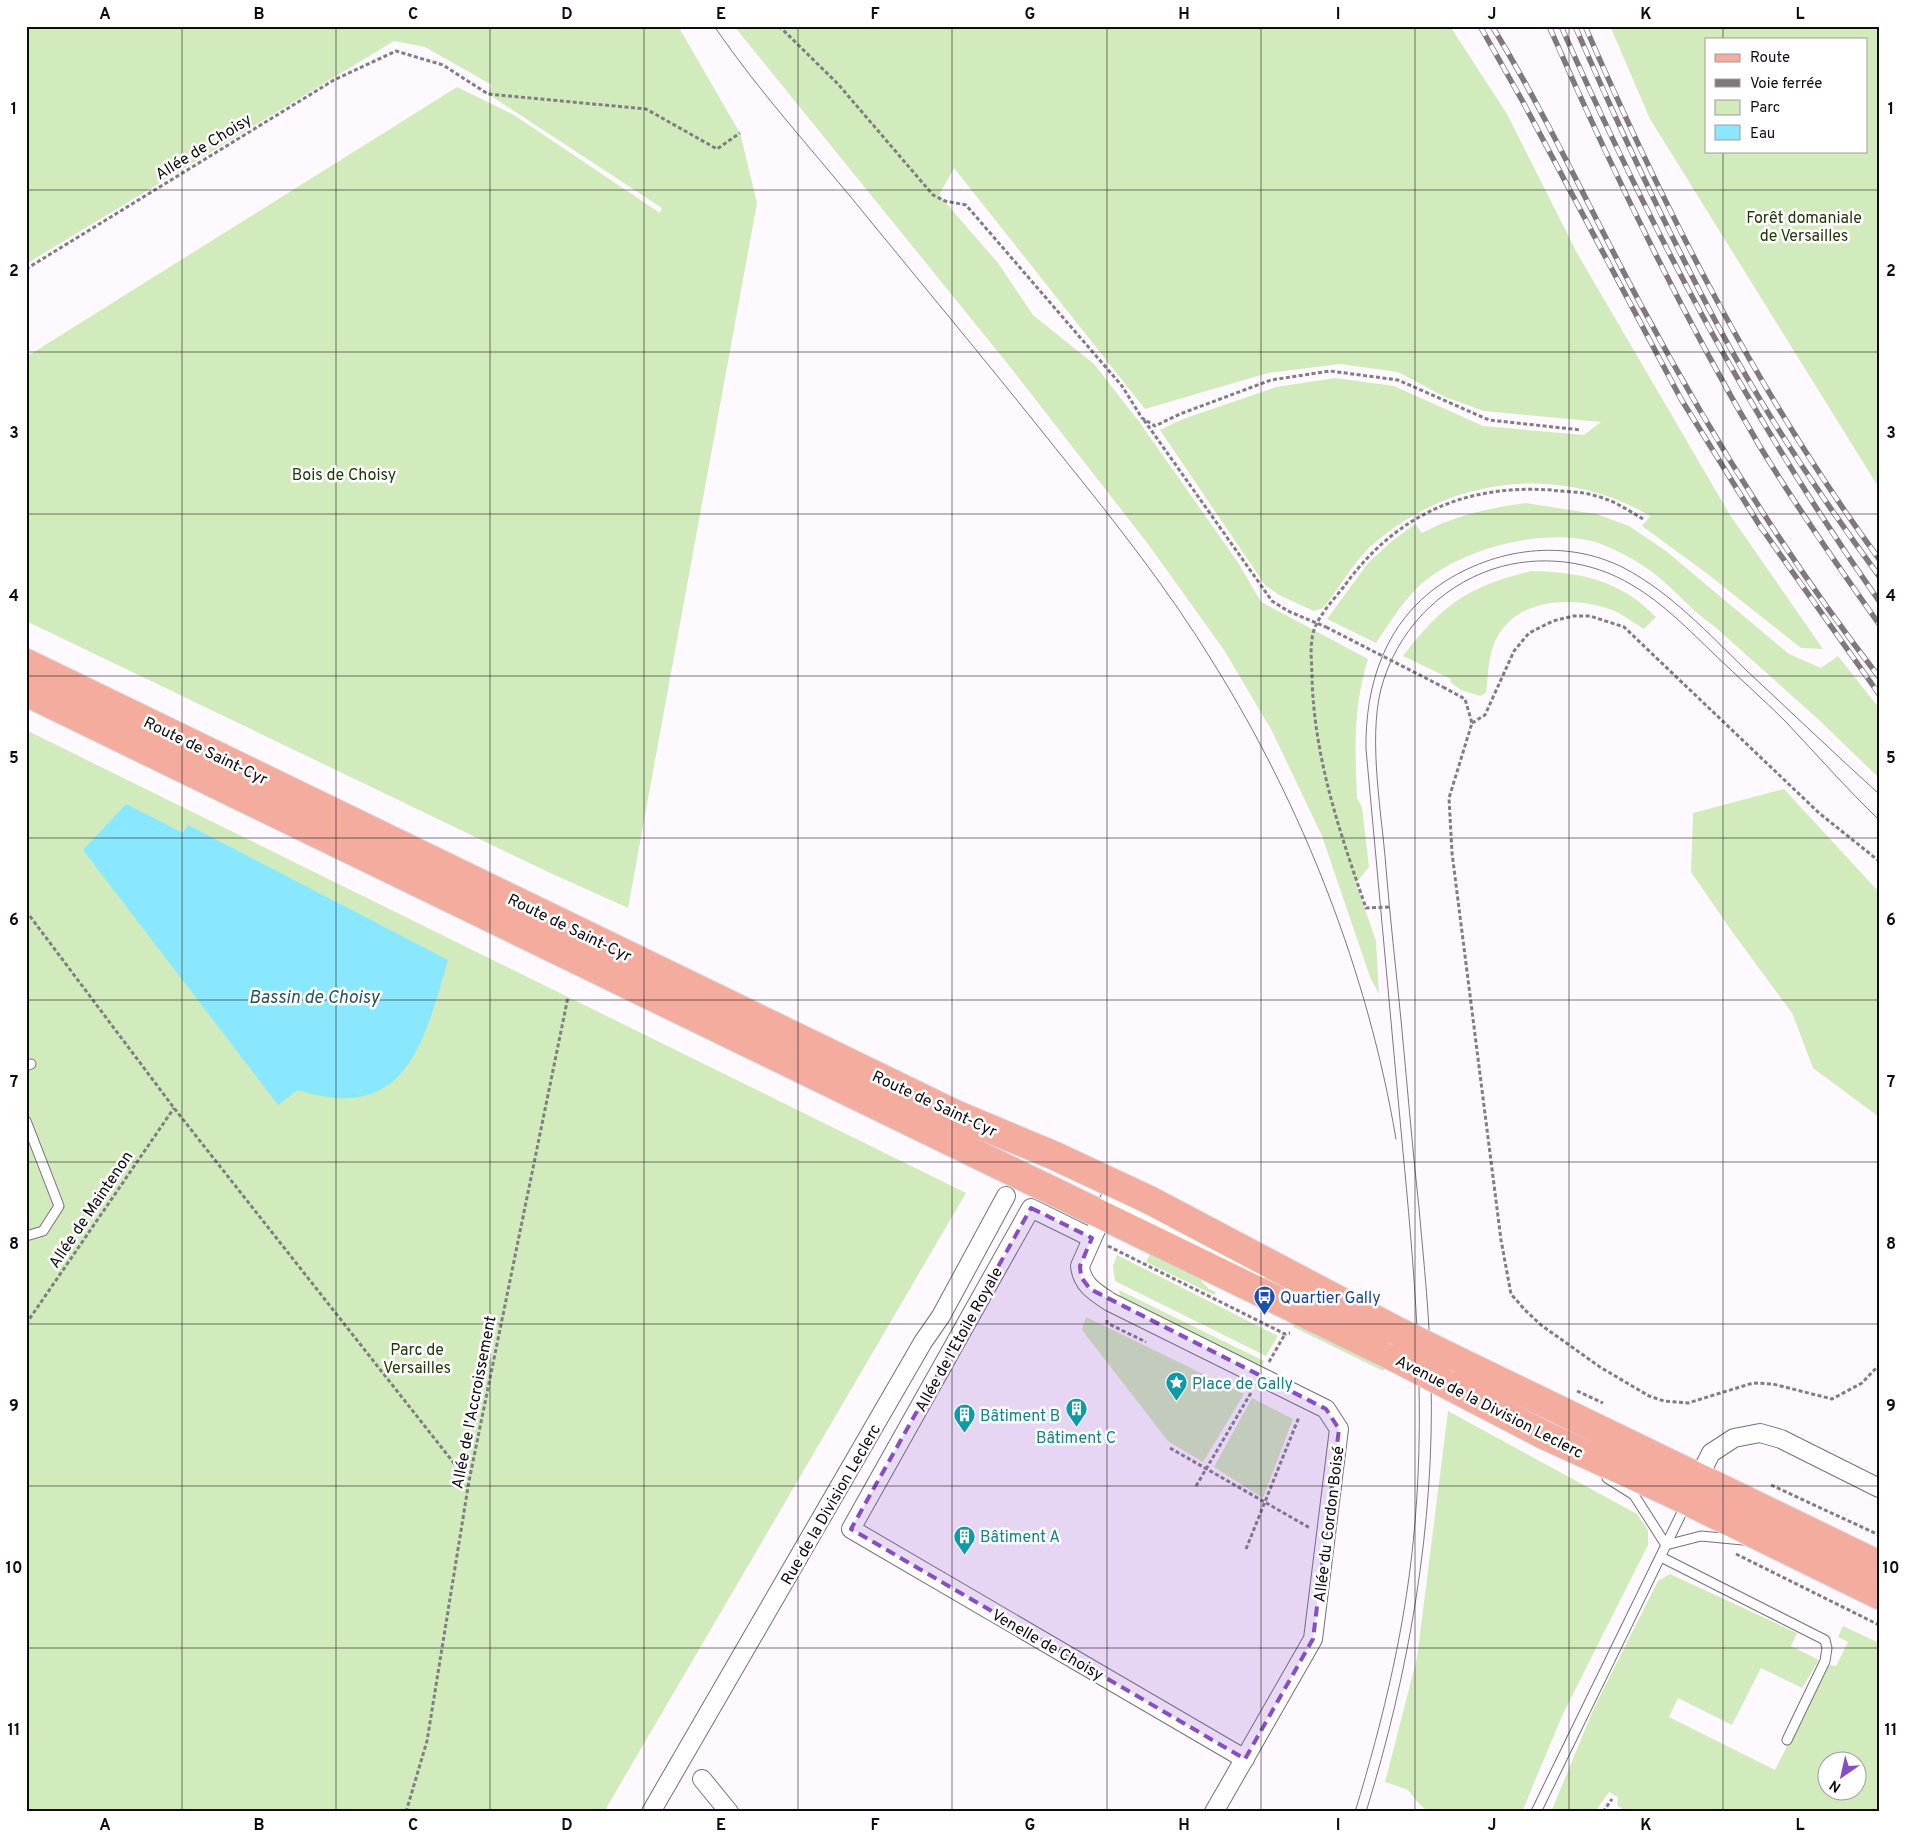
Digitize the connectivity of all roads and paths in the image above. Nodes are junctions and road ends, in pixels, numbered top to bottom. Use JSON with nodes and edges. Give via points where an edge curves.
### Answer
{"nodes":[{"id":1,"x":779,"y":26,"type":"edge"},
{"id":2,"x":740,"y":133,"type":"dead end"},
{"id":3,"x":26,"y":269,"type":"edge"},
{"id":4,"x":1142,"y":418,"type":"junction"},
{"id":5,"x":1582,"y":430,"type":"dead end"},
{"id":6,"x":1643,"y":519,"type":"dead end"},
{"id":7,"x":1317,"y":623,"type":"junction"},
{"id":8,"x":26,"y":663,"type":"edge"},
{"id":9,"x":26,"y":692,"type":"edge"},
{"id":10,"x":1472,"y":723,"type":"junction"},
{"id":11,"x":1879,"y":861,"type":"edge"},
{"id":12,"x":1389,"y":907,"type":"dead end"},
{"id":13,"x":26,"y":910,"type":"edge"},
{"id":14,"x":568,"y":997,"type":"dead end"},
{"id":15,"x":174,"y":1108,"type":"junction"},
{"id":16,"x":26,"y":1121,"type":"edge"},
{"id":17,"x":1006,"y":1196,"type":"dead end"},
{"id":18,"x":1105,"y":1210,"type":"junction"},
{"id":19,"x":26,"y":1236,"type":"edge"},
{"id":20,"x":1112,"y":1303,"type":"junction"},
{"id":21,"x":26,"y":1324,"type":"edge"},
{"id":22,"x":1285,"y":1334,"type":"dead end"},
{"id":23,"x":1149,"y":1344,"type":"dead end"},
{"id":24,"x":1274,"y":1354,"type":"dead end"},
{"id":25,"x":1879,"y":1365,"type":"edge"},
{"id":26,"x":1256,"y":1385,"type":"dead end"},
{"id":27,"x":1242,"y":1389,"type":"dead end"},
{"id":28,"x":1250,"y":1393,"type":"junction"},
{"id":29,"x":1258,"y":1397,"type":"dead end"},
{"id":30,"x":1291,"y":1413,"type":"dead end"},
{"id":31,"x":1299,"y":1417,"type":"junction"},
{"id":32,"x":1305,"y":1421,"type":"dead end"},
{"id":33,"x":1544,"y":1434,"type":"junction"},
{"id":34,"x":1170,"y":1448,"type":"dead end"},
{"id":35,"x":1206,"y":1469,"type":"junction"},
{"id":36,"x":469,"y":1481,"type":"junction"},
{"id":37,"x":1765,"y":1482,"type":"dead end"},
{"id":38,"x":1196,"y":1486,"type":"dead end"},
{"id":39,"x":1879,"y":1488,"type":"edge"},
{"id":40,"x":1693,"y":1490,"type":"junction"},
{"id":41,"x":1265,"y":1503,"type":"junction"},
{"id":42,"x":851,"y":1530,"type":"joint"},
{"id":43,"x":1879,"y":1535,"type":"edge"},
{"id":44,"x":1326,"y":1537,"type":"junction"},
{"id":45,"x":1666,"y":1545,"type":"junction"},
{"id":46,"x":1775,"y":1546,"type":"junction"},
{"id":47,"x":1246,"y":1549,"type":"dead end"},
{"id":48,"x":1731,"y":1551,"type":"dead end"},
{"id":49,"x":1661,"y":1557,"type":"junction"},
{"id":50,"x":1879,"y":1564,"type":"edge"},
{"id":51,"x":1879,"y":1595,"type":"edge"},
{"id":52,"x":1879,"y":1625,"type":"edge"},
{"id":53,"x":1787,"y":1740,"type":"dead end"},
{"id":54,"x":1245,"y":1759,"type":"junction"},
{"id":55,"x":702,"y":1779,"type":"dead end"},
{"id":56,"x":1612,"y":1799,"type":"dead end"},
{"id":57,"x":406,"y":1812,"type":"edge"},
{"id":58,"x":652,"y":1812,"type":"edge"},
{"id":59,"x":730,"y":1812,"type":"edge"},
{"id":60,"x":1214,"y":1812,"type":"edge"},
{"id":61,"x":1536,"y":1812,"type":"edge"},
{"id":62,"x":1603,"y":1812,"type":"edge"}],
"edges":[{"from":1,"to":4,"type":"path","via":[[838,84],[933,194],[945,201],[966,205],[1122,386]]},
{"from":2,"to":3,"type":"path","name":"Allée de Choisy","via":[[717,149],[646,109],[488,94],[443,65],[396,51],[334,80]]},
{"from":4,"to":5,"type":"path","via":[[1155,426],[1271,380],[1330,371],[1398,380],[1488,420]]},
{"from":4,"to":7,"type":"path","via":[[1272,601]]},
{"from":6,"to":7,"type":"path","via":[[1596,496],[1579,493],[1513,489],[1475,494],[1404,524],[1355,571]]},
{"from":7,"to":10,"type":"path","bridge":true,"via":[[1465,699]]},
{"from":7,"to":12,"type":"path","via":[[1312,638],[1313,701],[1321,758],[1340,834],[1366,908]]},
{"from":8,"to":18,"type":"main road","name":"Route de Saint-Cyr","via":[[948,1111]]},
{"from":9,"to":18,"type":"main road","name":"Route de Saint-Cyr"},
{"from":10,"to":11,"type":"path","via":[[1485,715],[1514,651],[1530,633],[1553,621],[1573,616],[1590,616],[1624,627],[1819,812]]},
{"from":10,"to":25,"type":"path","via":[[1449,798],[1452,853],[1501,1240],[1511,1294],[1541,1325],[1569,1346],[1616,1378],[1664,1401],[1688,1403],[1753,1383],[1773,1384],[1832,1399],[1862,1383]]},
{"from":13,"to":15,"type":"path"},
{"from":14,"to":36,"type":"path","name":"Allée de l'Accroissement"},
{"from":15,"to":21,"type":"path","name":"Allée de Maintenon"},
{"from":15,"to":36,"type":"path"},
{"from":16,"to":19,"type":"lane","via":[[59,1206],[43,1231]]},
{"from":17,"to":58,"type":"street","name":"Rue de la Division Leclerc","via":[[941,1316]]},
{"from":18,"to":20,"type":"street","name":"Allée du Cordon Boisé","via":[[1080,1266],[1081,1277],[1090,1289]]},
{"from":18,"to":33,"type":"main road","name":"Avenue de la Division Leclerc","bridge":true},
{"from":18,"to":40,"type":"main road","name":"Avenue de la Division Leclerc","bridge":true,"via":[[1303,1284],[1448,1356]]},
{"from":18,"to":42,"type":"street","name":"Allée de l'Etoile Royale","via":[[1030,1208]]},
{"from":20,"to":23,"type":"path","via":[[1106,1323]]},
{"from":20,"to":44,"type":"street","name":"Allée du Cordon Boisé","via":[[1326,1409],[1339,1429]]},
{"from":22,"to":24,"type":"path"},
{"from":26,"to":28,"type":"path"},
{"from":27,"to":28,"type":"path"},
{"from":28,"to":29,"type":"path"},
{"from":28,"to":35,"type":"path"},
{"from":30,"to":31,"type":"path"},
{"from":31,"to":32,"type":"path"},
{"from":31,"to":41,"type":"path"},
{"from":33,"to":40,"type":"main road","name":"Avenue de la Division Leclerc"},
{"from":33,"to":45,"type":"lane","via":[[1634,1495]]},
{"from":34,"to":35,"type":"path"},
{"from":35,"to":38,"type":"path"},
{"from":35,"to":41,"type":"path"},
{"from":36,"to":57,"type":"path","name":"Allée de l'Accroissement","via":[[433,1707]]},
{"from":37,"to":43,"type":"path"},
{"from":39,"to":40,"type":"street","via":[[1781,1438],[1760,1433],[1734,1438],[1710,1453]]},
{"from":40,"to":45,"type":"lane"},
{"from":40,"to":46,"type":"main road","name":"Avenue de la Division Leclerc"},
{"from":40,"to":50,"type":"main road","name":"Avenue de la Division Leclerc"},
{"from":41,"to":44,"type":"path"},
{"from":41,"to":47,"type":"path"},
{"from":42,"to":54,"type":"street","name":"Venelle de Choisy"},
{"from":44,"to":54,"type":"street","name":"Allée du Cordon Boisé","via":[[1313,1639]]},
{"from":45,"to":46,"type":"lane","via":[[1701,1536]]},
{"from":45,"to":49,"type":"lane"},
{"from":46,"to":51,"type":"main road","name":"Avenue de la Division Leclerc"},
{"from":48,"to":52,"type":"path"},
{"from":49,"to":53,"type":"lane","via":[[1825,1640],[1825,1661]]},
{"from":49,"to":61,"type":"lane"},
{"from":54,"to":60,"type":"street","name":"Allée du Cordon Boisé"},
{"from":55,"to":59,"type":"street"},
{"from":56,"to":62,"type":"path"}]}
